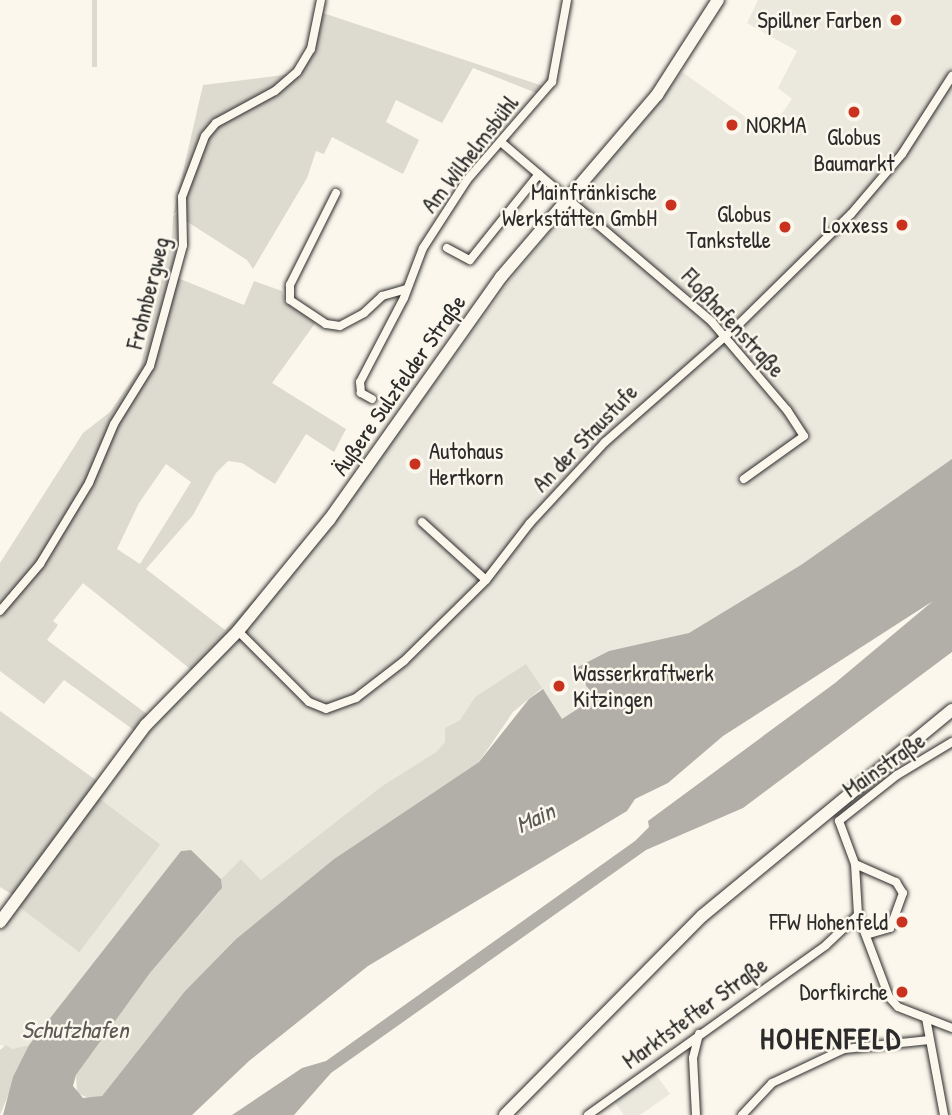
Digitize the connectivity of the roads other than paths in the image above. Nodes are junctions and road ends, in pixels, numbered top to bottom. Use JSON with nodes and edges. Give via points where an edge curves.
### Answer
{"nodes":[{"id":1,"x":321,"y":0,"type":"edge"},
{"id":2,"x":567,"y":0,"type":"edge"},
{"id":3,"x":718,"y":0,"type":"edge"},
{"id":4,"x":952,"y":76,"type":"edge"},
{"id":5,"x":502,"y":143,"type":"junction"},
{"id":6,"x":538,"y":174,"type":"junction"},
{"id":7,"x":336,"y":193,"type":"dead end"},
{"id":8,"x":567,"y":200,"type":"junction"},
{"id":9,"x":447,"y":248,"type":"dead end"},
{"id":10,"x":407,"y":289,"type":"junction"},
{"id":11,"x":723,"y":335,"type":"junction"},
{"id":12,"x":372,"y":400,"type":"dead end"},
{"id":13,"x":744,"y":479,"type":"dead end"},
{"id":14,"x":422,"y":522,"type":"dead end"},
{"id":15,"x":486,"y":580,"type":"junction"},
{"id":16,"x":0,"y":611,"type":"edge"},
{"id":17,"x":238,"y":631,"type":"junction"},
{"id":18,"x":952,"y":710,"type":"edge"},
{"id":19,"x":952,"y":742,"type":"edge"},
{"id":20,"x":855,"y":864,"type":"junction"},
{"id":21,"x":858,"y":915,"type":"junction"},
{"id":22,"x":0,"y":922,"type":"edge"},
{"id":23,"x":866,"y":935,"type":"junction"},
{"id":24,"x":926,"y":1018,"type":"junction"},
{"id":25,"x":952,"y":1028,"type":"edge"},
{"id":26,"x":699,"y":1034,"type":"junction"},
{"id":27,"x":928,"y":1040,"type":"junction"},
{"id":28,"x":505,"y":1115,"type":"edge"},
{"id":29,"x":588,"y":1115,"type":"edge"},
{"id":30,"x":696,"y":1115,"type":"edge"},
{"id":31,"x":742,"y":1115,"type":"edge"},
{"id":32,"x":944,"y":1115,"type":"edge"}],
"edges":[{"from":1,"to":16,"type":"street","name":"Frohnbergweg","via":[[311,49],[298,72],[275,91],[216,123],[202,141],[182,197],[182,249],[150,366],[40,564]]},
{"from":2,"to":5,"type":"street","name":"Am Wilhelmsbühl","via":[[552,82]]},
{"from":3,"to":8,"type":"main road","name":"Äußere Sulzfelder Straße","via":[[657,95]]},
{"from":4,"to":11,"type":"street","name":"An der Staustufe","via":[[877,187]]},
{"from":5,"to":6,"type":"street","name":"Floßhafenstraße"},
{"from":5,"to":10,"type":"street","name":"Am Wilhelmsbühl","via":[[467,180],[431,234]]},
{"from":6,"to":8,"type":"street","name":"Floßhafenstraße"},
{"from":6,"to":9,"type":"street","via":[[470,260]]},
{"from":7,"to":10,"type":"street","via":[[290,285],[290,300],[333,327],[365,313],[393,290]]},
{"from":8,"to":11,"type":"street","name":"Floßhafenstraße","via":[[671,284]]},
{"from":8,"to":17,"type":"main road","name":"Äußere Sulzfelder Straße","via":[[501,277],[329,520]]},
{"from":10,"to":12,"type":"street","name":"Am Wilhelmsbühl","via":[[360,382],[362,393]]},
{"from":11,"to":13,"type":"street","name":"Floßhafenstraße","via":[[804,436]]},
{"from":11,"to":15,"type":"street","name":"An der Staustufe","via":[[604,442],[530,523]]},
{"from":14,"to":15,"type":"street"},
{"from":15,"to":17,"type":"street","name":"An der Staustufe","via":[[404,661],[356,698],[332,709],[309,702]]},
{"from":17,"to":22,"type":"main road","name":"Äußere Sulzfelder Straße","via":[[162,707]]},
{"from":18,"to":28,"type":"main road","via":[[702,916]]},
{"from":19,"to":20,"type":"street","name":"Mainstraße","via":[[897,775],[839,821]]},
{"from":20,"to":21,"type":"street"},
{"from":20,"to":23,"type":"street","via":[[896,882],[903,894],[890,928]]},
{"from":21,"to":23,"type":"street"},
{"from":21,"to":26,"type":"street","name":"Marktstefter Straße","via":[[826,945]]},
{"from":23,"to":24,"type":"street","via":[[889,997],[898,1007]]},
{"from":24,"to":25,"type":"street"},
{"from":24,"to":27,"type":"street"},
{"from":26,"to":29,"type":"street","name":"Marktstefter Straße"},
{"from":26,"to":30,"type":"street","via":[[693,1058]]},
{"from":27,"to":31,"type":"street","via":[[844,1049],[772,1083]]},
{"from":27,"to":32,"type":"street"}]}
